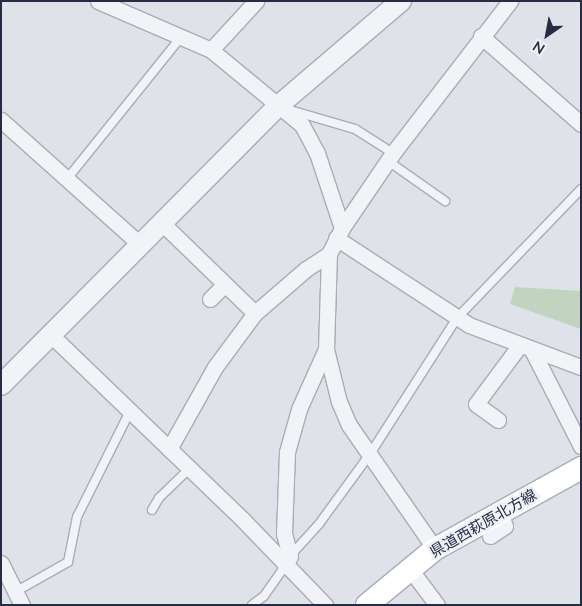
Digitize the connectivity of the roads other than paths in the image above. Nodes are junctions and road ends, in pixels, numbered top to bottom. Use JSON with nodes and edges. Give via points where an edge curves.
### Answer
{"nodes":[{"id":1,"x":98,"y":1,"type":"edge"},
{"id":2,"x":256,"y":1,"type":"edge"},
{"id":3,"x":401,"y":1,"type":"edge"},
{"id":4,"x":510,"y":1,"type":"edge"},
{"id":5,"x":182,"y":36,"type":"junction"},
{"id":6,"x":481,"y":36,"type":"junction"},
{"id":7,"x":211,"y":50,"type":"junction"},
{"id":8,"x":278,"y":106,"type":"junction"},
{"id":9,"x":1,"y":120,"type":"edge"},
{"id":10,"x":581,"y":124,"type":"edge"},
{"id":11,"x":391,"y":157,"type":"junction"},
{"id":12,"x":67,"y":179,"type":"junction"},
{"id":13,"x":581,"y":189,"type":"edge"},
{"id":14,"x":445,"y":201,"type":"dead end"},
{"id":15,"x":162,"y":223,"type":"junction"},
{"id":16,"x":339,"y":233,"type":"junction"},
{"id":17,"x":141,"y":245,"type":"junction"},
{"id":18,"x":329,"y":254,"type":"junction"},
{"id":19,"x":225,"y":284,"type":"junction"},
{"id":20,"x":210,"y":299,"type":"dead end"},
{"id":21,"x":255,"y":313,"type":"junction"},
{"id":22,"x":457,"y":318,"type":"junction"},
{"id":23,"x":51,"y":335,"type":"junction"},
{"id":24,"x":525,"y":348,"type":"junction"},
{"id":25,"x":326,"y":349,"type":"junction"},
{"id":26,"x":581,"y":367,"type":"edge"},
{"id":27,"x":1,"y":385,"type":"edge"},
{"id":28,"x":130,"y":411,"type":"junction"},
{"id":29,"x":498,"y":420,"type":"dead end"},
{"id":30,"x":581,"y":446,"type":"edge"},
{"id":31,"x":169,"y":449,"type":"junction"},
{"id":32,"x":370,"y":454,"type":"junction"},
{"id":33,"x":190,"y":468,"type":"junction"},
{"id":34,"x":581,"y":468,"type":"edge"},
{"id":35,"x":152,"y":510,"type":"dead end"},
{"id":36,"x":500,"y":512,"type":"junction"},
{"id":37,"x":490,"y":536,"type":"dead end"},
{"id":38,"x":435,"y":549,"type":"junction"},
{"id":39,"x":288,"y":561,"type":"junction"},
{"id":40,"x":1,"y":563,"type":"edge"},
{"id":41,"x":410,"y":568,"type":"junction"},
{"id":42,"x":18,"y":598,"type":"edge"},
{"id":43,"x":252,"y":605,"type":"edge"},
{"id":44,"x":324,"y":605,"type":"edge"},
{"id":45,"x":367,"y":605,"type":"edge"},
{"id":46,"x":437,"y":605,"type":"edge"}],
"edges":[{"from":1,"to":5,"type":"street","via":[[115,11]]},
{"from":2,"to":7,"type":"street"},
{"from":3,"to":8,"type":"street"},
{"from":4,"to":6,"type":"street"},
{"from":5,"to":7,"type":"street"},
{"from":5,"to":12,"type":"lane"},
{"from":6,"to":10,"type":"street"},
{"from":6,"to":11,"type":"street"},
{"from":7,"to":8,"type":"street"},
{"from":8,"to":11,"type":"lane","via":[[355,129]]},
{"from":8,"to":15,"type":"street"},
{"from":8,"to":16,"type":"street","via":[[302,125],[317,153]]},
{"from":9,"to":12,"type":"street"},
{"from":11,"to":14,"type":"lane"},
{"from":11,"to":16,"type":"street"},
{"from":12,"to":17,"type":"street"},
{"from":13,"to":22,"type":"lane"},
{"from":15,"to":17,"type":"street"},
{"from":15,"to":19,"type":"street"},
{"from":16,"to":18,"type":"street"},
{"from":16,"to":22,"type":"street"},
{"from":17,"to":23,"type":"street"},
{"from":18,"to":21,"type":"street","via":[[306,269]]},
{"from":18,"to":25,"type":"street"},
{"from":19,"to":20,"type":"street"},
{"from":19,"to":21,"type":"street"},
{"from":21,"to":31,"type":"street","via":[[215,367]]},
{"from":22,"to":24,"type":"street"},
{"from":22,"to":32,"type":"lane"},
{"from":23,"to":27,"type":"street"},
{"from":23,"to":28,"type":"street"},
{"from":24,"to":26,"type":"street"},
{"from":24,"to":29,"type":"street","via":[[476,404]]},
{"from":24,"to":30,"type":"street"},
{"from":25,"to":32,"type":"street","via":[[339,402],[349,425]]},
{"from":25,"to":39,"type":"street","via":[[299,409],[287,452],[284,534]]},
{"from":28,"to":31,"type":"street"},
{"from":28,"to":42,"type":"lane","via":[[77,517],[68,562]]},
{"from":31,"to":33,"type":"street"},
{"from":32,"to":38,"type":"street"},
{"from":32,"to":39,"type":"lane"},
{"from":33,"to":35,"type":"lane","via":[[159,498]]},
{"from":33,"to":39,"type":"street"},
{"from":34,"to":36,"type":"main road","name":"県道西萩原北方線"},
{"from":36,"to":37,"type":"street","via":[[505,526]]},
{"from":36,"to":38,"type":"main road","name":"県道西萩原北方線"},
{"from":38,"to":41,"type":"main road","name":"県道西萩原北方線"},
{"from":39,"to":43,"type":"lane","via":[[264,596]]},
{"from":39,"to":44,"type":"street"},
{"from":40,"to":42,"type":"street"},
{"from":41,"to":45,"type":"main road","name":"県道西萩原北方線"},
{"from":41,"to":46,"type":"street"}]}
